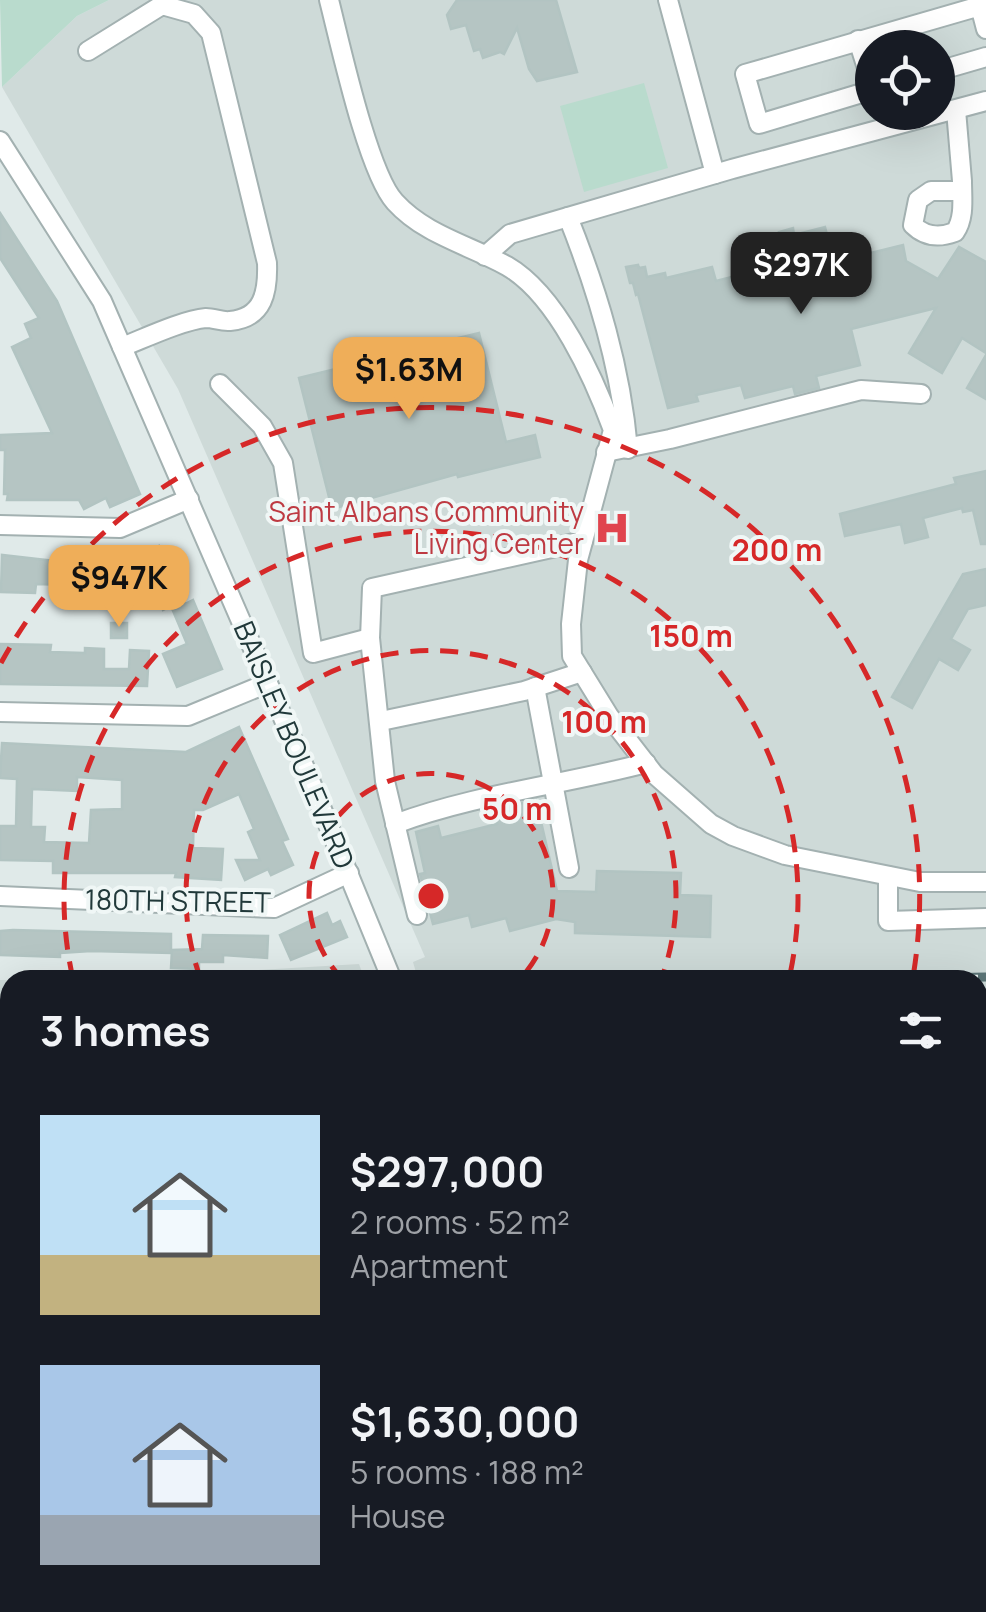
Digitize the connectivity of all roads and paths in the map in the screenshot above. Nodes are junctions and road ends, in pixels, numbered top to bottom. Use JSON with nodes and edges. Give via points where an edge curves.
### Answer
{"nodes":[{"id":1,"x":330,"y":0,"type":"edge"},
{"id":2,"x":668,"y":0,"type":"edge"},
{"id":3,"x":986,"y":29,"type":"edge"},
{"id":4,"x":894,"y":30,"type":"edge"},
{"id":5,"x":855,"y":41,"type":"edge"},
{"id":6,"x":88,"y":51,"type":"dead end"},
{"id":7,"x":986,"y":57,"type":"edge"},
{"id":8,"x":955,"y":66,"type":"edge"},
{"id":9,"x":855,"y":93,"type":"edge"},
{"id":10,"x":986,"y":101,"type":"edge"},
{"id":11,"x":956,"y":110,"type":"joint"},
{"id":12,"x":855,"y":130,"type":"edge"},
{"id":13,"x":0,"y":141,"type":"edge"},
{"id":14,"x":716,"y":174,"type":"junction"},
{"id":15,"x":962,"y":191,"type":"dead end"},
{"id":16,"x":568,"y":217,"type":"junction"},
{"id":17,"x":485,"y":256,"type":"junction"},
{"id":18,"x":122,"y":347,"type":"junction"},
{"id":19,"x":220,"y":384,"type":"dead end"},
{"id":20,"x":921,"y":394,"type":"dead end"},
{"id":21,"x":628,"y":448,"type":"junction"},
{"id":22,"x":606,"y":452,"type":"junction"},
{"id":23,"x":189,"y":499,"type":"junction"},
{"id":24,"x":0,"y":525,"type":"edge"},
{"id":25,"x":583,"y":541,"type":"junction"},
{"id":26,"x":370,"y":638,"type":"junction"},
{"id":27,"x":582,"y":672,"type":"junction"},
{"id":28,"x":268,"y":683,"type":"junction"},
{"id":29,"x":535,"y":687,"type":"junction"},
{"id":30,"x":0,"y":712,"type":"edge"},
{"id":31,"x":381,"y":721,"type":"junction"},
{"id":32,"x":646,"y":764,"type":"junction"},
{"id":33,"x":554,"y":786,"type":"junction"},
{"id":34,"x":394,"y":824,"type":"junction"},
{"id":35,"x":569,"y":868,"type":"dead end"},
{"id":36,"x":349,"y":873,"type":"junction"},
{"id":37,"x":888,"y":876,"type":"junction"},
{"id":38,"x":986,"y":882,"type":"edge"},
{"id":39,"x":0,"y":896,"type":"edge"},
{"id":40,"x":417,"y":915,"type":"dead end"},
{"id":41,"x":986,"y":918,"type":"edge"},
{"id":42,"x":388,"y":970,"type":"edge"}],
"edges":[{"from":1,"to":17,"type":"street","via":[[364,129],[392,200],[422,226]]},
{"from":2,"to":14,"type":"street"},
{"from":3,"to":4,"type":"street","via":[[980,6]]},
{"from":5,"to":9,"type":"street","via":[[745,74],[759,124]]},
{"from":6,"to":18,"type":"street","via":[[162,5],[194,14],[211,33],[268,263],[268,291],[247,317],[204,318]]},
{"from":7,"to":8,"type":"street"},
{"from":10,"to":11,"type":"street"},
{"from":11,"to":15,"type":"street"},
{"from":12,"to":14,"type":"street"},
{"from":13,"to":18,"type":"street","name":"BAISLEY BOULEVARD","via":[[102,300]]},
{"from":14,"to":16,"type":"street"},
{"from":16,"to":17,"type":"street","via":[[510,234]]},
{"from":16,"to":21,"type":"street","via":[[594,282]]},
{"from":17,"to":22,"type":"street","via":[[510,268],[549,306],[584,359],[613,430]]},
{"from":18,"to":23,"type":"street","name":"BAISLEY BOULEVARD"},
{"from":19,"to":26,"type":"street","via":[[262,426],[283,464],[312,653]]},
{"from":20,"to":21,"type":"street","via":[[861,390]]},
{"from":21,"to":22,"type":"street"},
{"from":22,"to":25,"type":"street"},
{"from":23,"to":24,"type":"street","via":[[120,528]]},
{"from":23,"to":28,"type":"street","name":"BAISLEY BOULEVARD"},
{"from":25,"to":26,"type":"street","via":[[372,588]]},
{"from":25,"to":27,"type":"street","via":[[570,624],[572,656]]},
{"from":26,"to":31,"type":"street"},
{"from":27,"to":29,"type":"street"},
{"from":27,"to":32,"type":"street"},
{"from":28,"to":30,"type":"street","via":[[188,716]]},
{"from":28,"to":36,"type":"street","name":"BAISLEY BOULEVARD"},
{"from":29,"to":31,"type":"street"},
{"from":29,"to":33,"type":"street"},
{"from":31,"to":34,"type":"street"},
{"from":32,"to":33,"type":"street"},
{"from":32,"to":37,"type":"street","via":[[711,824],[734,836],[786,855]]},
{"from":33,"to":34,"type":"street","via":[[496,793]]},
{"from":33,"to":35,"type":"street"},
{"from":34,"to":40,"type":"street"},
{"from":36,"to":39,"type":"street","name":"180TH STREET","via":[[274,908]]},
{"from":36,"to":42,"type":"street","name":"BAISLEY BOULEVARD"},
{"from":37,"to":38,"type":"street"},
{"from":37,"to":41,"type":"street","via":[[888,921]]}]}
